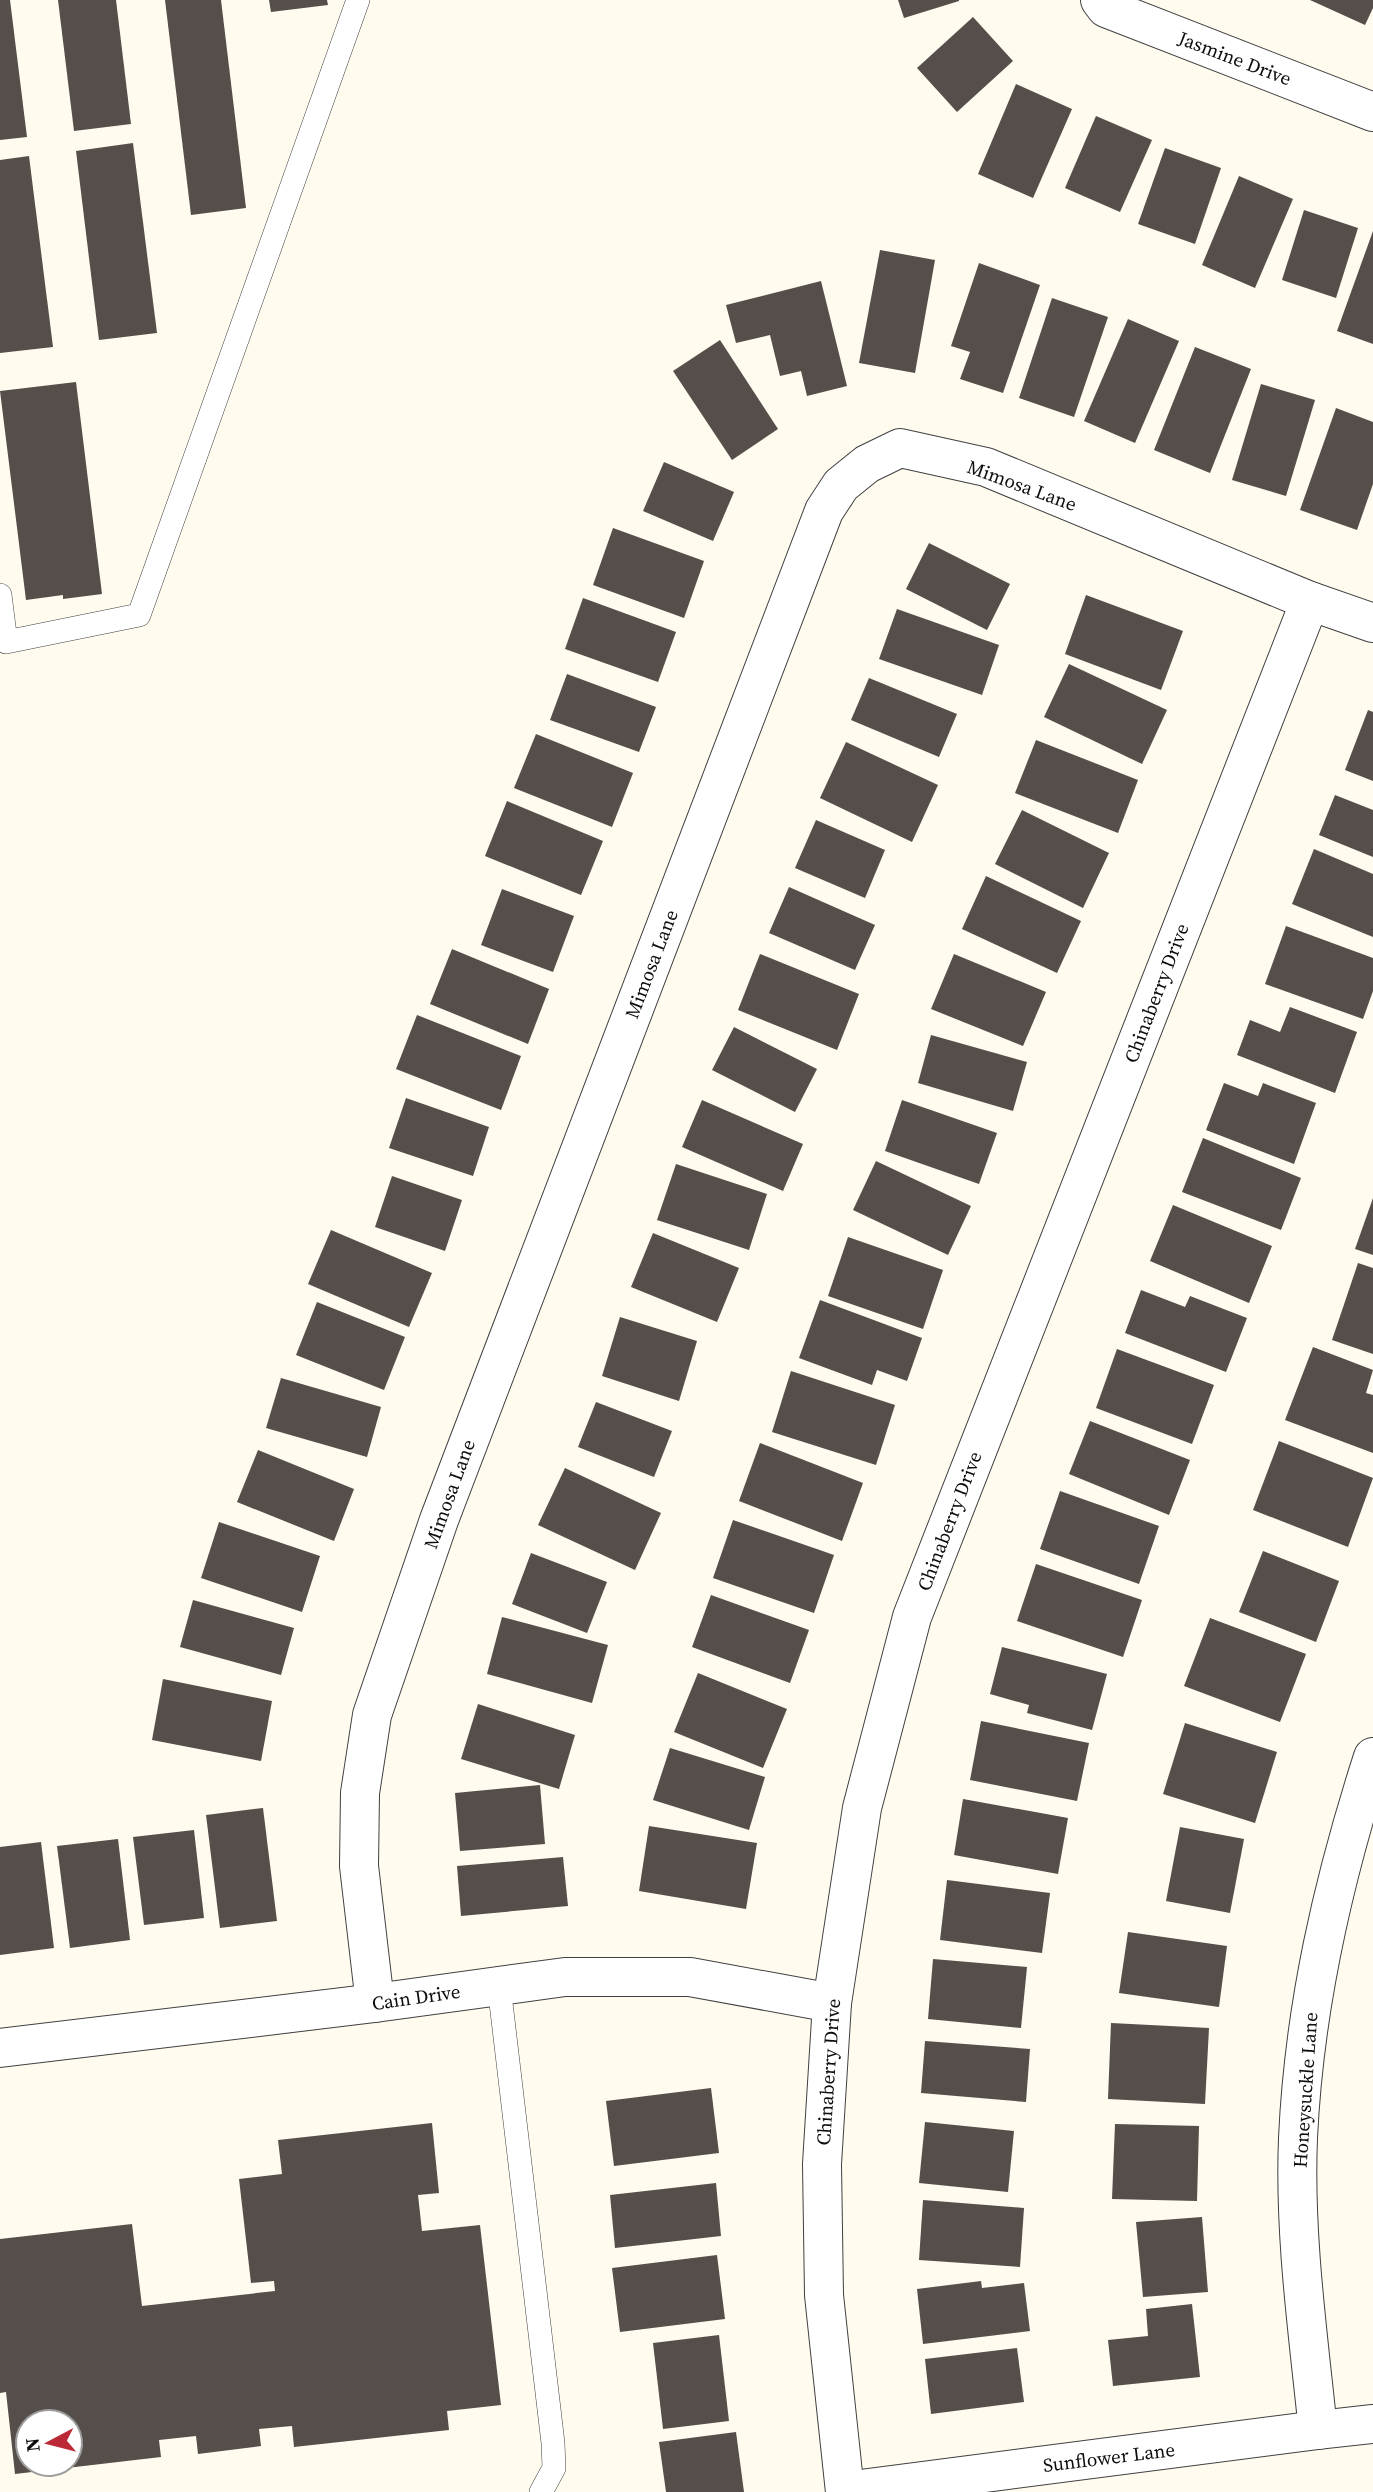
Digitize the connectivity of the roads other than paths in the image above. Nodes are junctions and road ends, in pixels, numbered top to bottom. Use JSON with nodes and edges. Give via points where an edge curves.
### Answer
{"nodes":[{"id":1,"x":358,"y":0,"type":"edge"},
{"id":2,"x":1100,"y":0,"type":"edge"},
{"id":3,"x":1373,"y":112,"type":"edge"},
{"id":4,"x":0,"y":595,"type":"edge"},
{"id":5,"x":1310,"y":601,"type":"junction"},
{"id":6,"x":1373,"y":623,"type":"edge"},
{"id":7,"x":1373,"y":1757,"type":"edge"},
{"id":8,"x":499,"y":1986,"type":"junction"},
{"id":9,"x":375,"y":2003,"type":"junction"},
{"id":10,"x":832,"y":2003,"type":"junction"},
{"id":11,"x":0,"y":2048,"type":"edge"},
{"id":12,"x":1373,"y":2424,"type":"edge"},
{"id":13,"x":1318,"y":2430,"type":"junction"},
{"id":14,"x":541,"y":2492,"type":"edge"},
{"id":15,"x":845,"y":2492,"type":"edge"}],
"edges":[{"from":1,"to":4,"type":"lane","via":[[139,615],[6,642]]},
{"from":2,"to":3,"type":"street","name":"Jasmine Drive","via":[[1106,8]]},
{"from":5,"to":6,"type":"street","name":"Mimosa Lane"},
{"from":5,"to":9,"type":"street","name":"Mimosa Lane","via":[[974,464],[900,448],[867,464],[841,485],[824,511],[443,1507],[372,1715],[360,1793],[359,1866]]},
{"from":5,"to":10,"type":"street","name":"Chinaberry Drive","via":[[912,1617],[862,1808]]},
{"from":7,"to":13,"type":"street","name":"Honeysuckle Lane","via":[[1330,1908],[1305,2043],[1298,2139],[1299,2236]]},
{"from":8,"to":9,"type":"street","name":"Cain Drive"},
{"from":8,"to":10,"type":"street","name":"Cain Drive","via":[[565,1977],[690,1977]]},
{"from":8,"to":14,"type":"lane","via":[[553,2443],[554,2468]]},
{"from":9,"to":11,"type":"street","name":"Cain Drive"},
{"from":10,"to":15,"type":"street","name":"Chinaberry Drive","via":[[822,2165],[824,2295]]},
{"from":12,"to":13,"type":"street","name":"Sunflower Lane"},
{"from":13,"to":15,"type":"street","name":"Sunflower Lane"}]}
